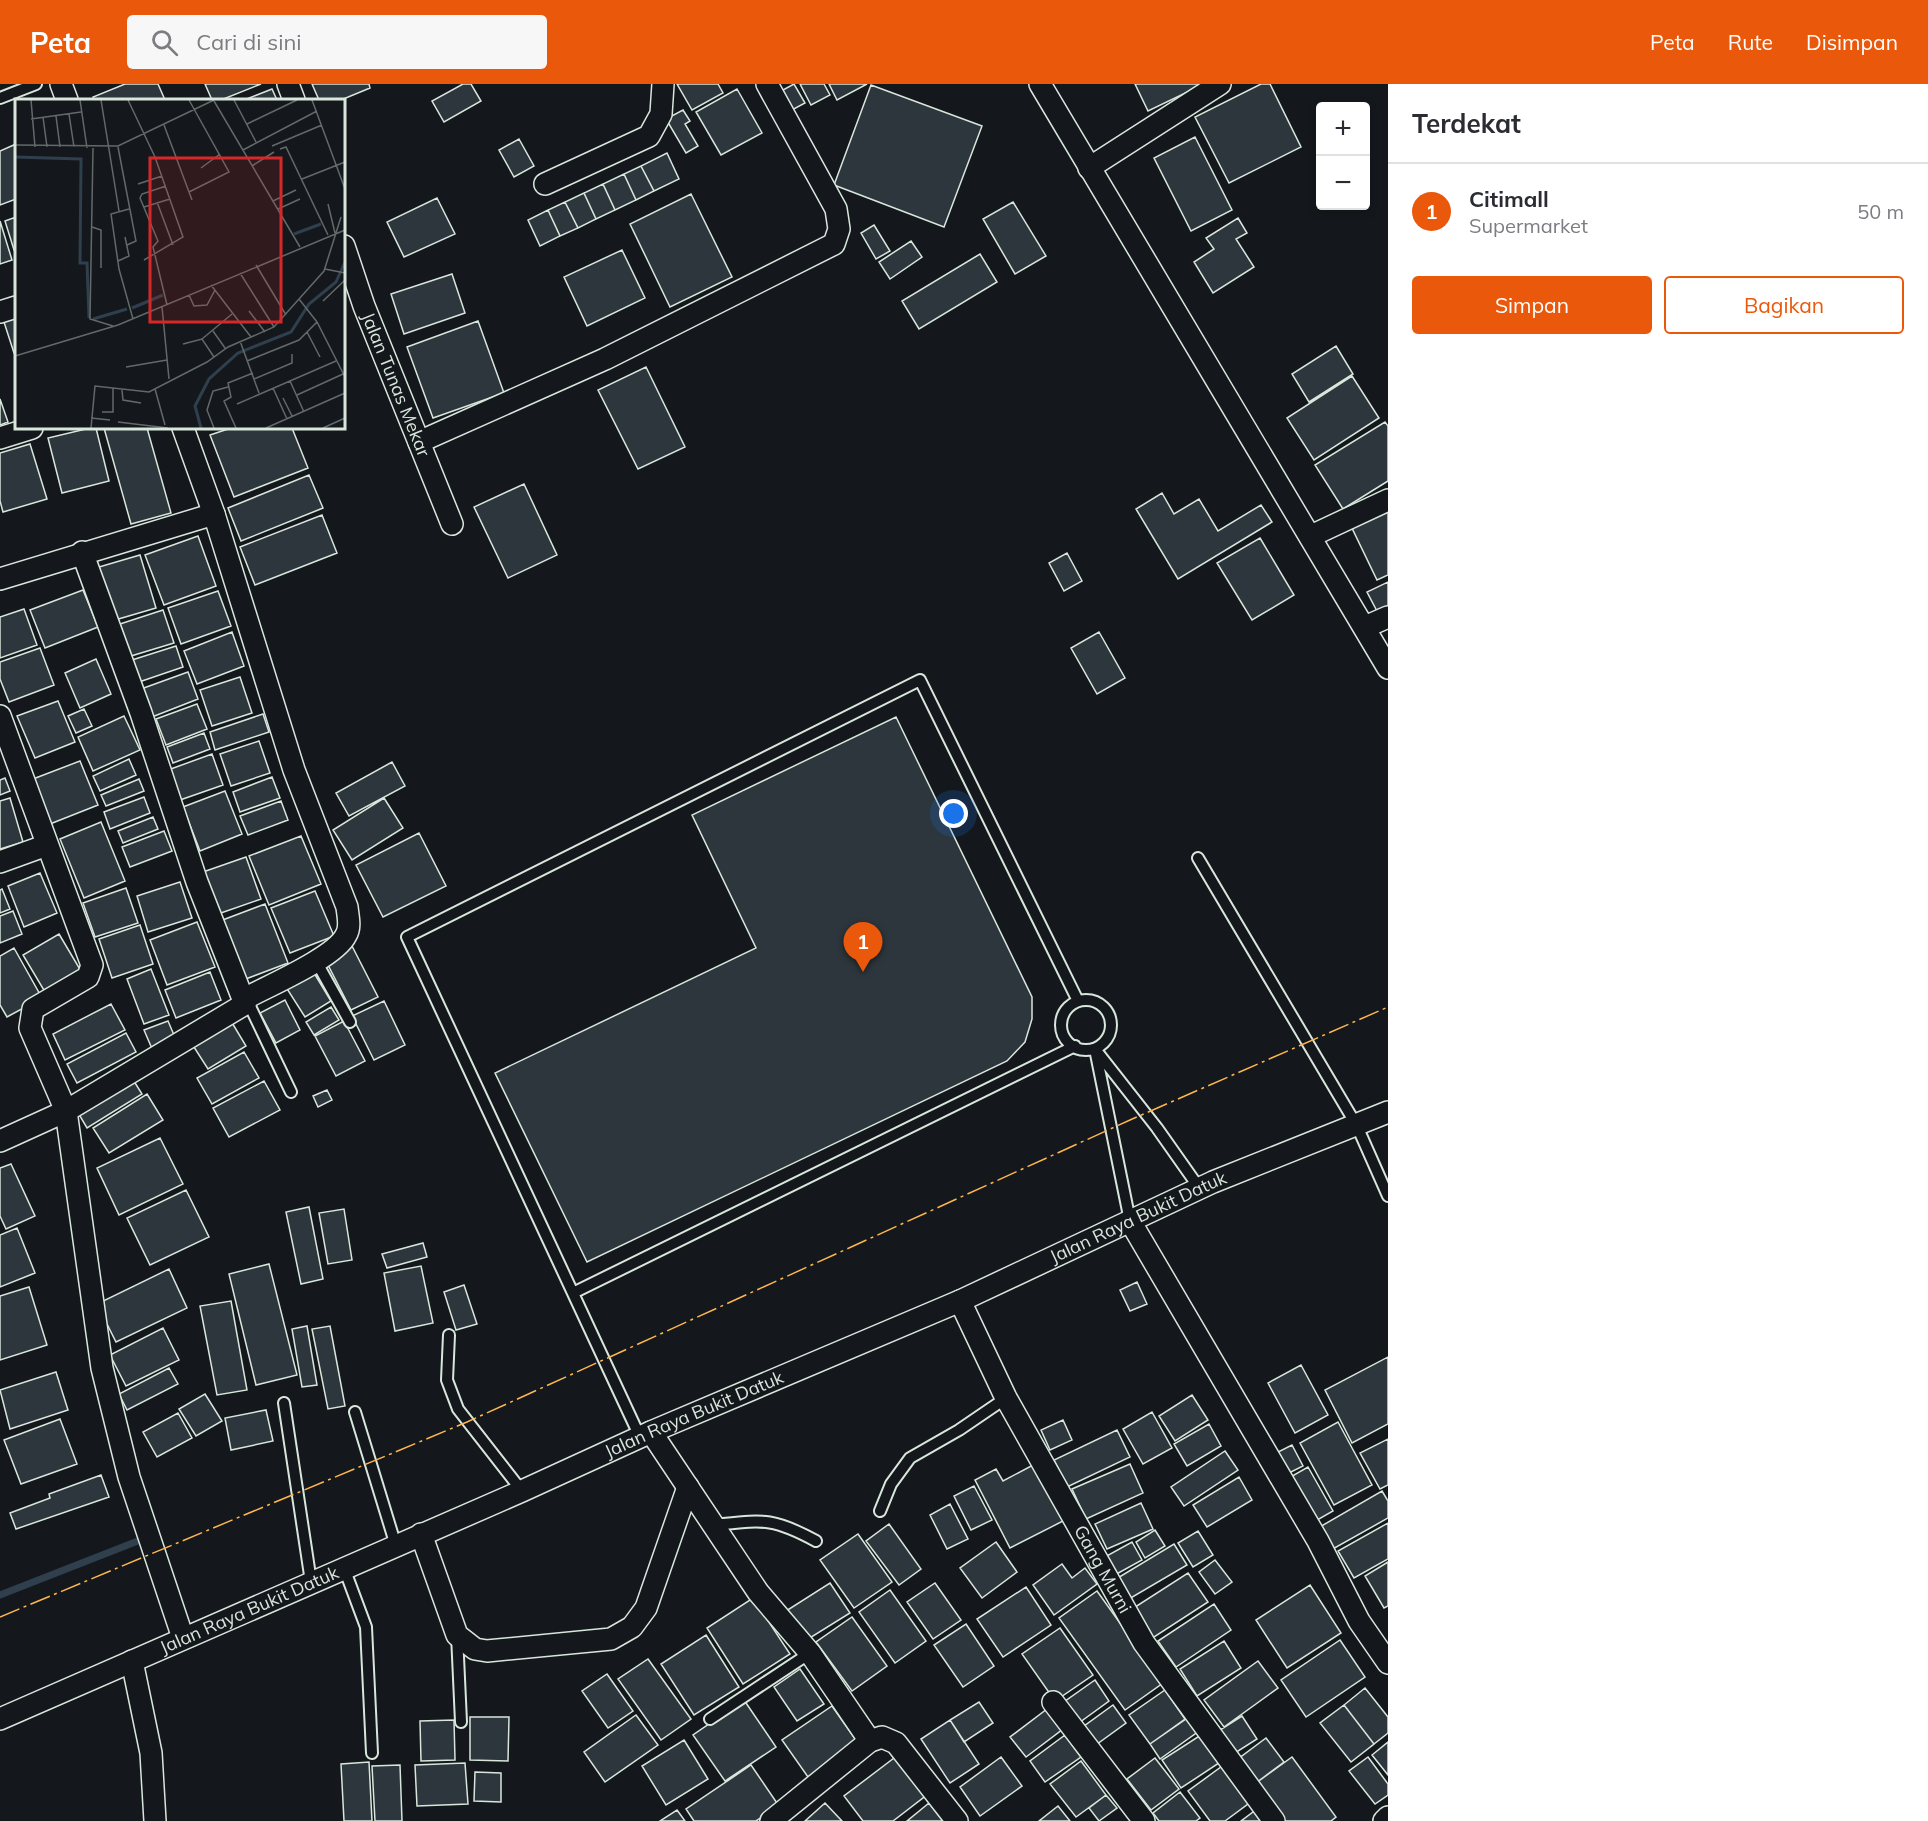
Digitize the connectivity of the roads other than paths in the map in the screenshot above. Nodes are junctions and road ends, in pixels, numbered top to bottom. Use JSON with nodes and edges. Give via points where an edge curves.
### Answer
{"nodes":[{"id":1,"x":36,"y":84,"type":"edge"},
{"id":2,"x":61,"y":84,"type":"edge"},
{"id":3,"x":288,"y":84,"type":"edge"},
{"id":4,"x":663,"y":84,"type":"edge"},
{"id":5,"x":767,"y":84,"type":"edge"},
{"id":6,"x":1040,"y":84,"type":"edge"},
{"id":7,"x":1220,"y":84,"type":"edge"},
{"id":8,"x":0,"y":98,"type":"edge"},
{"id":9,"x":66,"y":99,"type":"edge"},
{"id":10,"x":294,"y":99,"type":"edge"},
{"id":11,"x":1089,"y":168,"type":"junction"},
{"id":12,"x":545,"y":184,"type":"dead end"},
{"id":13,"x":345,"y":249,"type":"edge"},
{"id":14,"x":15,"y":307,"type":"edge"},
{"id":15,"x":0,"y":312,"type":"edge"},
{"id":16,"x":29,"y":429,"type":"edge"},
{"id":17,"x":183,"y":429,"type":"edge"},
{"id":18,"x":0,"y":438,"type":"edge"},
{"id":19,"x":419,"y":442,"type":"junction"},
{"id":20,"x":1388,"y":500,"type":"edge"},
{"id":21,"x":214,"y":514,"type":"junction"},
{"id":22,"x":452,"y":524,"type":"dead end"},
{"id":23,"x":1311,"y":536,"type":"junction"},
{"id":24,"x":82,"y":552,"type":"junction"},
{"id":25,"x":0,"y":579,"type":"edge"},
{"id":26,"x":1388,"y":617,"type":"edge"},
{"id":27,"x":1365,"y":627,"type":"junction"},
{"id":28,"x":1388,"y":668,"type":"edge"},
{"id":29,"x":2,"y":726,"type":"edge"},
{"id":30,"x":48,"y":845,"type":"junction"},
{"id":31,"x":1198,"y":858,"type":"dead end"},
{"id":32,"x":0,"y":862,"type":"edge"},
{"id":33,"x":316,"y":961,"type":"junction"},
{"id":34,"x":245,"y":1001,"type":"junction"},
{"id":35,"x":1078,"y":1001,"type":"junction"},
{"id":36,"x":350,"y":1022,"type":"dead end"},
{"id":37,"x":1075,"y":1046,"type":"junction"},
{"id":38,"x":1095,"y":1048,"type":"junction"},
{"id":39,"x":291,"y":1092,"type":"dead end"},
{"id":40,"x":66,"y":1111,"type":"junction"},
{"id":41,"x":1388,"y":1112,"type":"edge"},
{"id":42,"x":1357,"y":1126,"type":"junction"},
{"id":43,"x":0,"y":1141,"type":"edge"},
{"id":44,"x":1200,"y":1189,"type":"junction"},
{"id":45,"x":1388,"y":1196,"type":"edge"},
{"id":46,"x":1130,"y":1221,"type":"junction"},
{"id":47,"x":574,"y":1292,"type":"junction"},
{"id":48,"x":960,"y":1301,"type":"junction"},
{"id":49,"x":449,"y":1335,"type":"dead end"},
{"id":50,"x":1006,"y":1398,"type":"junction"},
{"id":51,"x":284,"y":1403,"type":"dead end"},
{"id":52,"x":355,"y":1412,"type":"dead end"},
{"id":53,"x":645,"y":1434,"type":"junction"},
{"id":54,"x":687,"y":1487,"type":"junction"},
{"id":55,"x":522,"y":1491,"type":"junction"},
{"id":56,"x":880,"y":1511,"type":"dead end"},
{"id":57,"x":713,"y":1526,"type":"junction"},
{"id":58,"x":422,"y":1534,"type":"junction"},
{"id":59,"x":816,"y":1541,"type":"dead end"},
{"id":60,"x":396,"y":1546,"type":"junction"},
{"id":61,"x":344,"y":1568,"type":"junction"},
{"id":62,"x":311,"y":1582,"type":"junction"},
{"id":63,"x":457,"y":1635,"type":"junction"},
{"id":64,"x":183,"y":1638,"type":"junction"},
{"id":65,"x":810,"y":1653,"type":"junction"},
{"id":66,"x":132,"y":1661,"type":"junction"},
{"id":67,"x":1388,"y":1663,"type":"edge"},
{"id":68,"x":1053,"y":1702,"type":"dead end"},
{"id":69,"x":0,"y":1719,"type":"edge"},
{"id":70,"x":710,"y":1719,"type":"dead end"},
{"id":71,"x":461,"y":1722,"type":"dead end"},
{"id":72,"x":870,"y":1742,"type":"junction"},
{"id":73,"x":372,"y":1753,"type":"dead end"},
{"id":74,"x":1388,"y":1817,"type":"edge"},
{"id":75,"x":155,"y":1821,"type":"edge"},
{"id":76,"x":771,"y":1821,"type":"edge"},
{"id":77,"x":957,"y":1821,"type":"edge"},
{"id":78,"x":1144,"y":1821,"type":"edge"},
{"id":79,"x":1274,"y":1821,"type":"edge"},
{"id":80,"x":1384,"y":1821,"type":"edge"}],
"edges":[{"from":1,"to":8,"type":"lane"},
{"from":2,"to":9,"type":"street"},
{"from":3,"to":10,"type":"street"},
{"from":4,"to":12,"type":"street","via":[[661,114],[649,136]]},
{"from":5,"to":19,"type":"street","via":[[836,208],[839,229],[834,244],[605,359]]},
{"from":6,"to":11,"type":"street"},
{"from":7,"to":11,"type":"street"},
{"from":11,"to":23,"type":"street"},
{"from":13,"to":19,"type":"street","name":"Jalan Tunas Mekar"},
{"from":14,"to":15,"type":"street"},
{"from":16,"to":18,"type":"street"},
{"from":17,"to":21,"type":"street"},
{"from":19,"to":22,"type":"street","name":"Jalan Tunas Mekar"},
{"from":20,"to":23,"type":"street"},
{"from":21,"to":24,"type":"street"},
{"from":21,"to":33,"type":"street","via":[[294,770],[347,907],[349,923],[345,938]]},
{"from":23,"to":27,"type":"street"},
{"from":24,"to":25,"type":"street"},
{"from":24,"to":34,"type":"street","via":[[141,712],[197,882]]},
{"from":26,"to":27,"type":"street"},
{"from":27,"to":28,"type":"street"},
{"from":29,"to":30,"type":"street"},
{"from":30,"to":32,"type":"street"},
{"from":30,"to":40,"type":"street","via":[[92,965],[88,976],[37,1006],[30,1015],[30,1028]]},
{"from":31,"to":42,"type":"lane"},
{"from":33,"to":34,"type":"street"},
{"from":33,"to":36,"type":"lane"},
{"from":34,"to":39,"type":"lane"},
{"from":34,"to":40,"type":"street"},
{"from":35,"to":37,"type":"lane","via":[[1070,1005],[1062,1020],[1064,1036]]},
{"from":35,"to":38,"type":"lane","via":[[1095,1001],[1111,1018],[1110,1033]]},
{"from":35,"to":47,"type":"lane","via":[[920,680],[407,937]]},
{"from":37,"to":38,"type":"lane"},
{"from":37,"to":47,"type":"lane"},
{"from":38,"to":44,"type":"lane"},
{"from":38,"to":46,"type":"lane"},
{"from":40,"to":43,"type":"street"},
{"from":40,"to":64,"type":"street","via":[[102,1368],[129,1478]]},
{"from":41,"to":42,"type":"street","name":"Jalan Raya Bukit Datuk"},
{"from":42,"to":44,"type":"street","name":"Jalan Raya Bukit Datuk"},
{"from":42,"to":45,"type":"lane"},
{"from":44,"to":46,"type":"street","name":"Jalan Raya Bukit Datuk"},
{"from":46,"to":48,"type":"street","name":"Jalan Raya Bukit Datuk"},
{"from":46,"to":67,"type":"street","via":[[1318,1541],[1359,1621]]},
{"from":47,"to":53,"type":"lane"},
{"from":48,"to":50,"type":"street","name":"Gang Murni"},
{"from":48,"to":53,"type":"street","name":"Jalan Raya Bukit Datuk"},
{"from":49,"to":55,"type":"lane","via":[[447,1380],[458,1409]]},
{"from":50,"to":56,"type":"lane","via":[[910,1458],[891,1484]]},
{"from":50,"to":79,"type":"street","name":"Gang Murni","via":[[1144,1643]]},
{"from":51,"to":62,"type":"lane"},
{"from":52,"to":60,"type":"lane"},
{"from":53,"to":54,"type":"street"},
{"from":53,"to":55,"type":"street","name":"Jalan Raya Bukit Datuk"},
{"from":54,"to":57,"type":"street"},
{"from":54,"to":63,"type":"street","via":[[646,1608],[622,1635],[487,1651],[475,1649]]},
{"from":55,"to":58,"type":"street","name":"Jalan Raya Bukit Datuk"},
{"from":57,"to":59,"type":"lane","via":[[756,1520],[783,1524]]},
{"from":57,"to":65,"type":"street","via":[[758,1592]]},
{"from":58,"to":60,"type":"street","name":"Jalan Raya Bukit Datuk"},
{"from":58,"to":63,"type":"street"},
{"from":60,"to":61,"type":"street","name":"Jalan Raya Bukit Datuk"},
{"from":61,"to":62,"type":"street","name":"Jalan Raya Bukit Datuk"},
{"from":61,"to":73,"type":"lane","via":[[366,1627]]},
{"from":62,"to":64,"type":"street","name":"Jalan Raya Bukit Datuk"},
{"from":63,"to":71,"type":"lane"},
{"from":64,"to":66,"type":"street","name":"Jalan Raya Bukit Datuk"},
{"from":65,"to":70,"type":"lane"},
{"from":65,"to":72,"type":"street"},
{"from":66,"to":69,"type":"street","name":"Jalan Raya Bukit Datuk"},
{"from":66,"to":75,"type":"street","via":[[151,1753]]},
{"from":68,"to":78,"type":"street"},
{"from":72,"to":76,"type":"street"},
{"from":72,"to":77,"type":"street","via":[[882,1737],[896,1743]]},
{"from":74,"to":80,"type":"street"}]}
